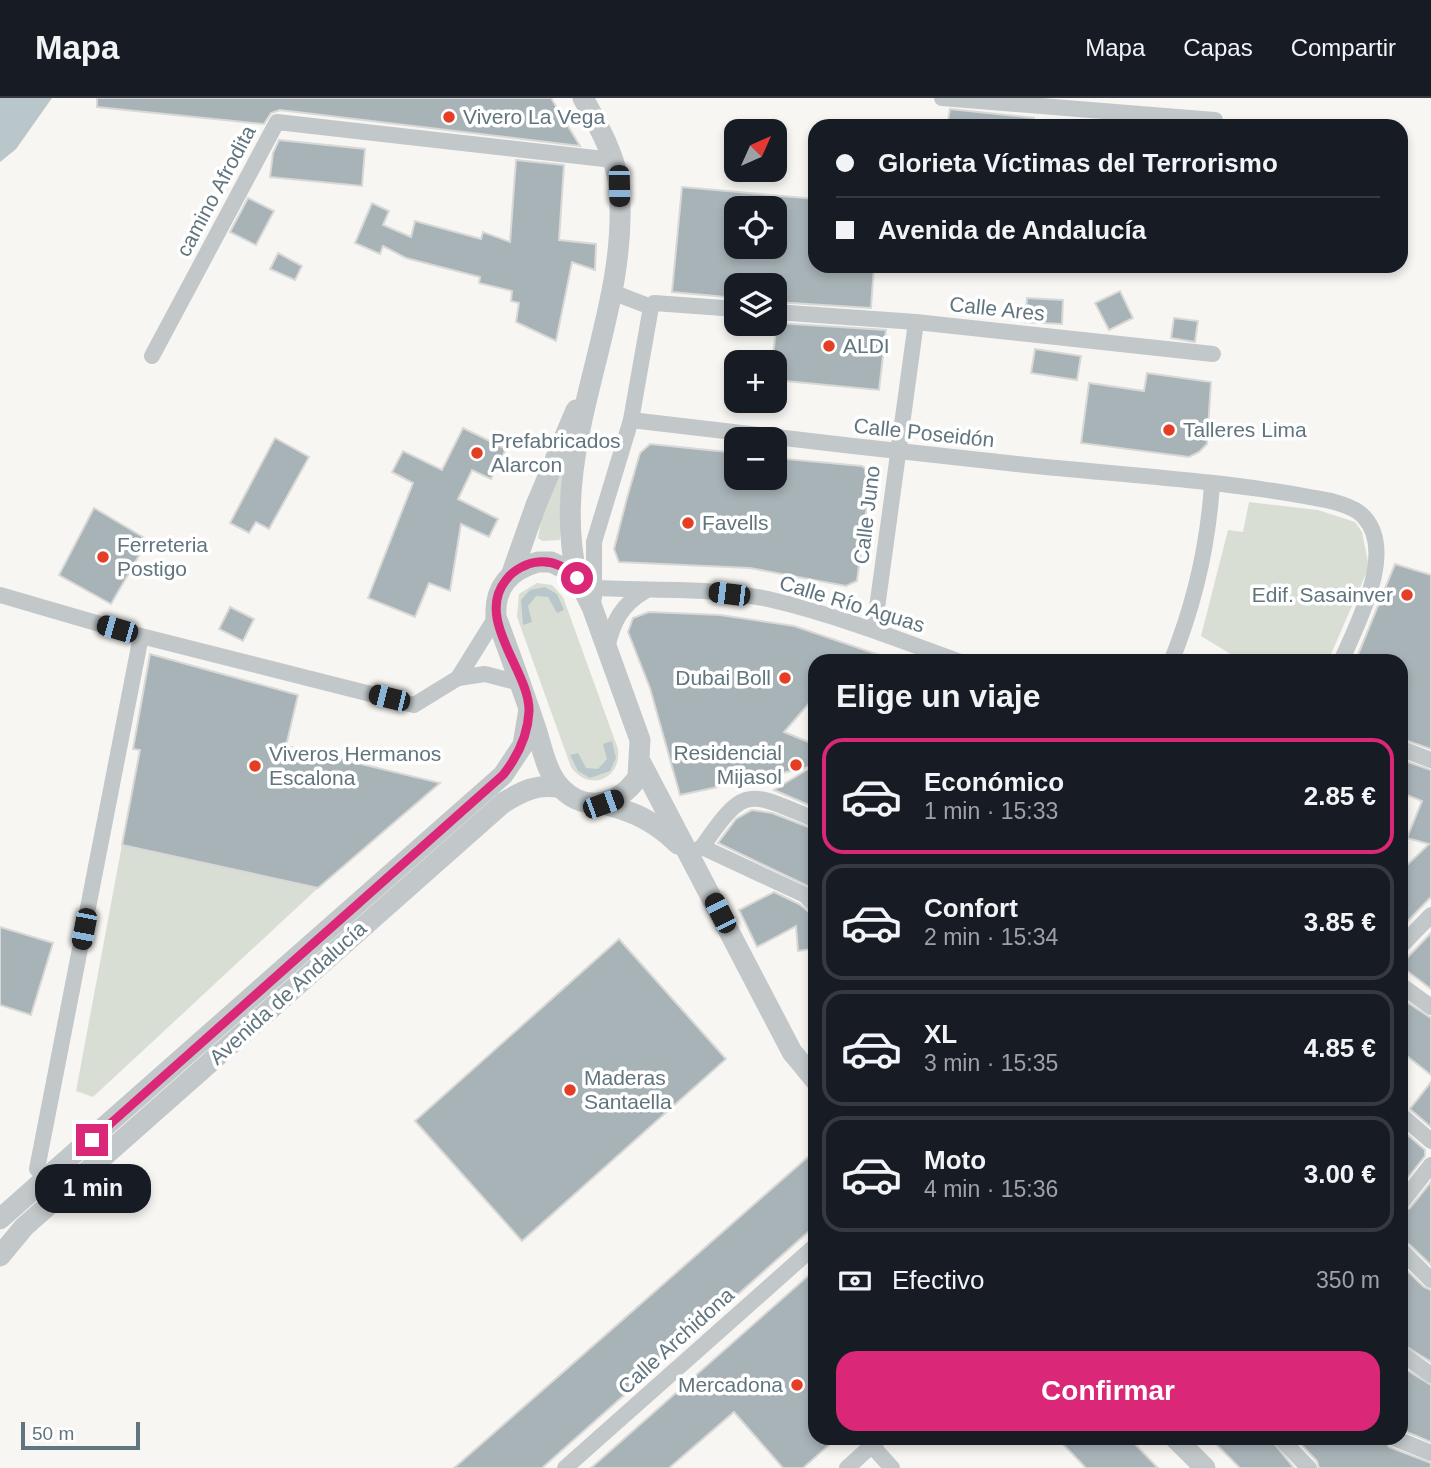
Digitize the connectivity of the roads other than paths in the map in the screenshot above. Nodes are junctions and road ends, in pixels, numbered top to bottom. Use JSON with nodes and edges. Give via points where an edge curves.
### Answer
{"nodes":[{"id":1,"x":583,"y":98,"type":"edge"},
{"id":2,"x":942,"y":98,"type":"edge"},
{"id":3,"x":1203,"y":119,"type":"edge"},
{"id":4,"x":613,"y":160,"type":"junction"},
{"id":5,"x":612,"y":292,"type":"junction"},
{"id":6,"x":651,"y":307,"type":"junction"},
{"id":7,"x":724,"y":308,"type":"edge"},
{"id":8,"x":787,"y":313,"type":"edge"},
{"id":9,"x":916,"y":322,"type":"junction"},
{"id":10,"x":1213,"y":354,"type":"dead end"},
{"id":11,"x":152,"y":356,"type":"dead end"},
{"id":12,"x":588,"y":386,"type":"junction"},
{"id":13,"x":631,"y":419,"type":"junction"},
{"id":14,"x":896,"y":452,"type":"junction"},
{"id":15,"x":1212,"y":484,"type":"junction"},
{"id":16,"x":594,"y":542,"type":"junction"},
{"id":17,"x":512,"y":573,"type":"junction"},
{"id":18,"x":580,"y":581,"type":"junction"},
{"id":19,"x":645,"y":591,"type":"junction"},
{"id":20,"x":0,"y":595,"type":"edge"},
{"id":21,"x":496,"y":617,"type":"junction"},
{"id":22,"x":874,"y":630,"type":"junction"},
{"id":23,"x":141,"y":636,"type":"junction"},
{"id":24,"x":607,"y":648,"type":"junction"},
{"id":25,"x":938,"y":654,"type":"edge"},
{"id":26,"x":1174,"y":654,"type":"edge"},
{"id":27,"x":1344,"y":654,"type":"edge"},
{"id":28,"x":458,"y":678,"type":"junction"},
{"id":29,"x":520,"y":683,"type":"junction"},
{"id":30,"x":529,"y":709,"type":"junction"},
{"id":31,"x":1408,"y":751,"type":"edge"},
{"id":32,"x":1431,"y":760,"type":"edge"},
{"id":33,"x":641,"y":763,"type":"junction"},
{"id":34,"x":561,"y":788,"type":"junction"},
{"id":35,"x":603,"y":804,"type":"junction"},
{"id":36,"x":808,"y":817,"type":"edge"},
{"id":37,"x":696,"y":851,"type":"junction"},
{"id":38,"x":808,"y":898,"type":"edge"},
{"id":39,"x":1431,"y":915,"type":"edge"},
{"id":40,"x":1408,"y":939,"type":"edge"},
{"id":41,"x":1408,"y":990,"type":"edge"},
{"id":42,"x":1431,"y":1007,"type":"edge"},
{"id":43,"x":808,"y":1071,"type":"edge"},
{"id":44,"x":1408,"y":1121,"type":"edge"},
{"id":45,"x":1431,"y":1141,"type":"edge"},
{"id":46,"x":1431,"y":1165,"type":"edge"},
{"id":47,"x":37,"y":1169,"type":"dead end"},
{"id":48,"x":1408,"y":1194,"type":"edge"},
{"id":49,"x":0,"y":1219,"type":"edge"},
{"id":50,"x":808,"y":1252,"type":"edge"},
{"id":51,"x":0,"y":1256,"type":"edge"},
{"id":52,"x":1408,"y":1257,"type":"edge"},
{"id":53,"x":1431,"y":1280,"type":"edge"},
{"id":54,"x":1408,"y":1358,"type":"edge"},
{"id":55,"x":1431,"y":1375,"type":"edge"},
{"id":56,"x":1408,"y":1443,"type":"edge"},
{"id":57,"x":873,"y":1445,"type":"edge"},
{"id":58,"x":878,"y":1445,"type":"edge"},
{"id":59,"x":1182,"y":1445,"type":"edge"},
{"id":60,"x":1287,"y":1445,"type":"edge"},
{"id":61,"x":1431,"y":1453,"type":"edge"},
{"id":62,"x":565,"y":1468,"type":"edge"},
{"id":63,"x":847,"y":1468,"type":"edge"},
{"id":64,"x":892,"y":1468,"type":"edge"},
{"id":65,"x":1205,"y":1468,"type":"edge"},
{"id":66,"x":1309,"y":1468,"type":"edge"}],
"edges":[{"from":1,"to":4,"type":"street"},
{"from":2,"to":3,"type":"street"},
{"from":4,"to":5,"type":"street","via":[[619,186],[620,234]]},
{"from":4,"to":11,"type":"street","name":"camino Afrodita","via":[[277,122]]},
{"from":5,"to":6,"type":"street"},
{"from":5,"to":12,"type":"street"},
{"from":6,"to":7,"type":"street","via":[[654,303]]},
{"from":6,"to":13,"type":"street"},
{"from":8,"to":9,"type":"street","name":"Calle Ares"},
{"from":9,"to":10,"type":"street","name":"Calle Ares"},
{"from":9,"to":14,"type":"street","name":"Calle Juno"},
{"from":12,"to":17,"type":"street","via":[[550,468]]},
{"from":12,"to":18,"type":"street","via":[[569,505]]},
{"from":13,"to":14,"type":"street","name":"Calle Poseidón"},
{"from":13,"to":16,"type":"street"},
{"from":14,"to":15,"type":"street","name":"Calle Poseidón"},
{"from":14,"to":22,"type":"street","name":"Calle Juno"},
{"from":15,"to":26,"type":"street","via":[[1204,561]]},
{"from":15,"to":27,"type":"street","name":"Calle Poseidón","via":[[1319,498],[1364,517],[1373,535],[1378,571]]},
{"from":16,"to":18,"type":"street"},
{"from":16,"to":18,"type":"street"},
{"from":17,"to":18,"type":"street","via":[[538,562]]},
{"from":17,"to":21,"type":"street","via":[[498,592]]},
{"from":18,"to":19,"type":"street","name":"Calle Río Aguas"},
{"from":18,"to":24,"type":"street"},
{"from":19,"to":22,"type":"street","name":"Calle Río Aguas","via":[[767,599]]},
{"from":19,"to":24,"type":"street","via":[[624,606]]},
{"from":20,"to":23,"type":"street"},
{"from":21,"to":28,"type":"street"},
{"from":21,"to":29,"type":"street"},
{"from":22,"to":25,"type":"street","name":"Calle Río Aguas"},
{"from":23,"to":28,"type":"street","via":[[414,705]]},
{"from":23,"to":47,"type":"street"},
{"from":24,"to":33,"type":"street","via":[[640,740]]},
{"from":28,"to":29,"type":"street","via":[[485,674]]},
{"from":29,"to":30,"type":"street"},
{"from":30,"to":34,"type":"street","via":[[552,776]]},
{"from":30,"to":49,"type":"street","name":"Avenida de Andalucía","via":[[523,745],[503,775]]},
{"from":31,"to":32,"type":"street"},
{"from":33,"to":35,"type":"street","via":[[630,789]]},
{"from":33,"to":37,"type":"street"},
{"from":34,"to":35,"type":"street","via":[[588,804]]},
{"from":34,"to":51,"type":"street","name":"Avenida de Andalucía","via":[[540,786],[503,803],[24,1227]]},
{"from":35,"to":37,"type":"street","via":[[651,821]]},
{"from":36,"to":37,"type":"street","via":[[750,797],[726,813]]},
{"from":37,"to":38,"type":"street"},
{"from":37,"to":43,"type":"street","via":[[792,1052]]},
{"from":39,"to":40,"type":"street"},
{"from":41,"to":42,"type":"street"},
{"from":44,"to":45,"type":"street"},
{"from":46,"to":48,"type":"street"},
{"from":50,"to":62,"type":"street","name":"Calle Archidona"},
{"from":52,"to":53,"type":"street"},
{"from":54,"to":55,"type":"street"},
{"from":56,"to":61,"type":"street"},
{"from":57,"to":63,"type":"street"},
{"from":58,"to":64,"type":"street"},
{"from":59,"to":65,"type":"street"},
{"from":60,"to":66,"type":"street"}]}
